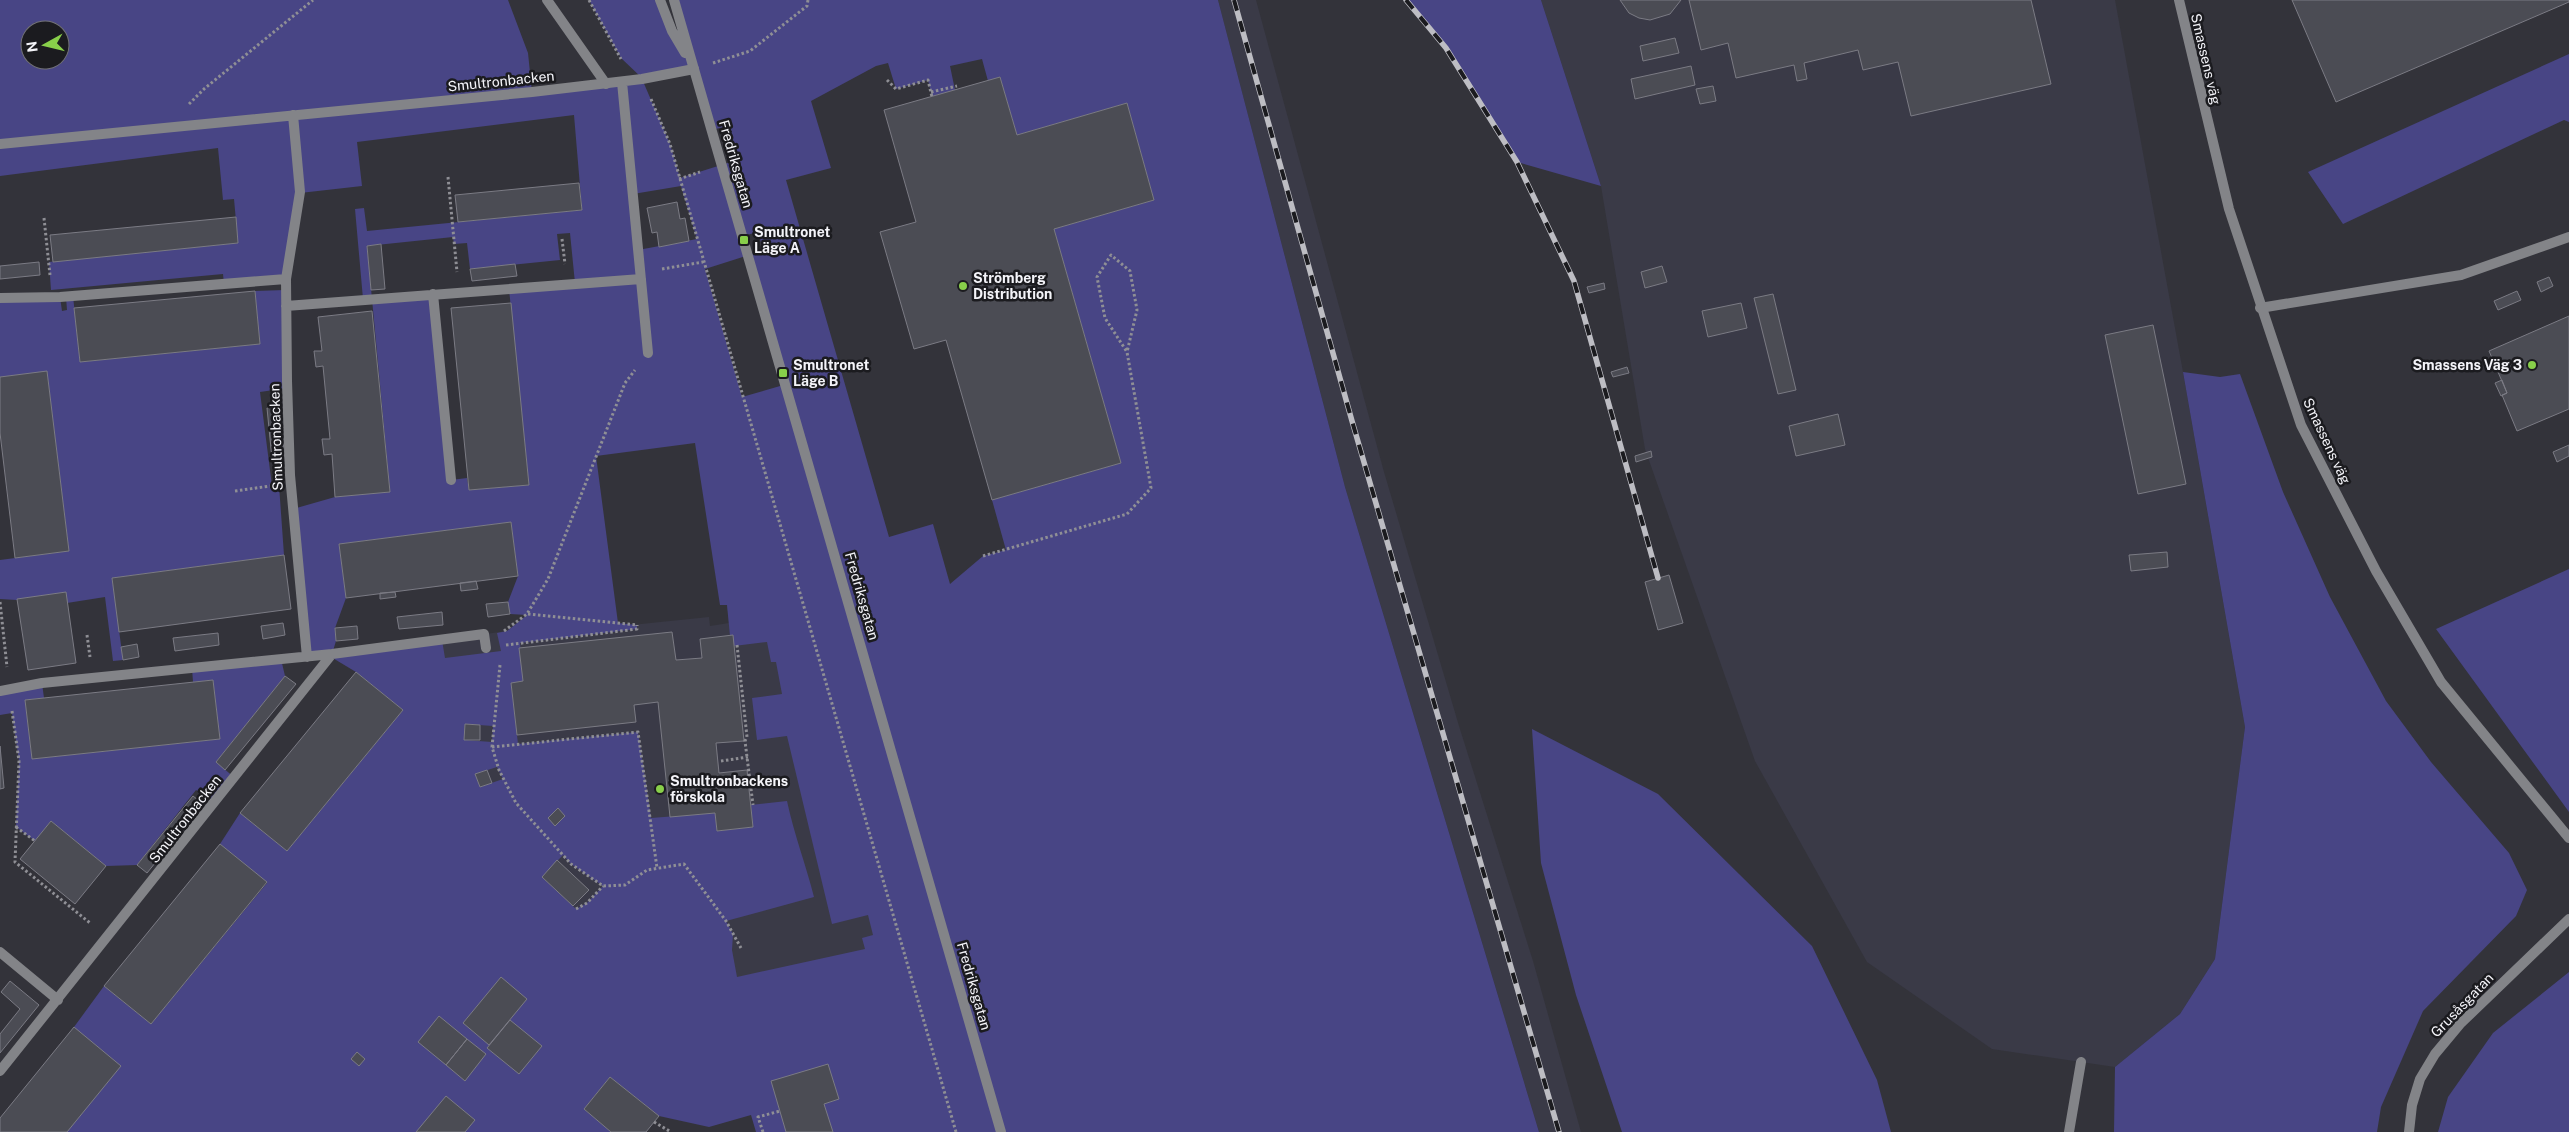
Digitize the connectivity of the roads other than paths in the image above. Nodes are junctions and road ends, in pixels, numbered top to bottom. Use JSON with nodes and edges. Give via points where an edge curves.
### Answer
{"nodes":[{"id":1,"x":547,"y":0,"type":"edge"},
{"id":2,"x":660,"y":0,"type":"edge"},
{"id":3,"x":674,"y":0,"type":"edge"},
{"id":4,"x":2179,"y":0,"type":"edge"},
{"id":5,"x":694,"y":69,"type":"junction"},
{"id":6,"x":622,"y":82,"type":"junction"},
{"id":7,"x":606,"y":84,"type":"junction"},
{"id":8,"x":293,"y":115,"type":"junction"},
{"id":9,"x":0,"y":144,"type":"edge"},
{"id":10,"x":2569,"y":237,"type":"edge"},
{"id":11,"x":641,"y":276,"type":"junction"},
{"id":12,"x":286,"y":279,"type":"junction"},
{"id":13,"x":433,"y":294,"type":"junction"},
{"id":14,"x":0,"y":298,"type":"edge"},
{"id":15,"x":286,"y":306,"type":"junction"},
{"id":16,"x":2260,"y":308,"type":"junction"},
{"id":17,"x":648,"y":353,"type":"road end"},
{"id":18,"x":451,"y":480,"type":"dead end"},
{"id":19,"x":486,"y":648,"type":"dead end"},
{"id":20,"x":332,"y":654,"type":"junction"},
{"id":21,"x":307,"y":657,"type":"junction"},
{"id":22,"x":5,"y":690,"type":"edge"},
{"id":23,"x":2569,"y":838,"type":"edge"},
{"id":24,"x":2569,"y":918,"type":"edge"},
{"id":25,"x":0,"y":952,"type":"edge"},
{"id":26,"x":58,"y":1000,"type":"junction"},
{"id":27,"x":2081,"y":1062,"type":"dead end"},
{"id":28,"x":0,"y":1072,"type":"edge"},
{"id":29,"x":1001,"y":1132,"type":"edge"},
{"id":30,"x":2069,"y":1132,"type":"edge"},
{"id":31,"x":2409,"y":1132,"type":"edge"}],
"edges":[{"from":1,"to":7,"type":"street"},
{"from":2,"to":5,"type":"street","name":"Fredriksgatan","via":[[672,31]]},
{"from":3,"to":5,"type":"street","name":"Fredriksgatan"},
{"from":4,"to":16,"type":"street","name":"Smassens väg","via":[[2229,209]]},
{"from":5,"to":6,"type":"street","name":"Smultronbacken"},
{"from":5,"to":29,"type":"street","name":"Fredriksgatan"},
{"from":6,"to":7,"type":"street","name":"Smultronbacken"},
{"from":6,"to":11,"type":"street"},
{"from":7,"to":8,"type":"street","name":"Smultronbacken"},
{"from":8,"to":9,"type":"street","name":"Smultronbacken"},
{"from":8,"to":12,"type":"street","name":"Smultronbacken","via":[[300,192]]},
{"from":10,"to":16,"type":"street","via":[[2461,275]]},
{"from":11,"to":13,"type":"street"},
{"from":11,"to":17,"type":"street"},
{"from":12,"to":14,"type":"street","via":[[52,298]]},
{"from":12,"to":15,"type":"street","name":"Smultronbacken"},
{"from":13,"to":15,"type":"street"},
{"from":13,"to":18,"type":"street"},
{"from":15,"to":21,"type":"street","name":"Smultronbacken","via":[[291,484]]},
{"from":16,"to":23,"type":"street","name":"Smassens väg","via":[[2301,424],[2376,572],[2441,682]]},
{"from":19,"to":20,"type":"street","via":[[484,634]]},
{"from":20,"to":21,"type":"street"},
{"from":20,"to":26,"type":"street","name":"Smultronbacken"},
{"from":21,"to":22,"type":"street","via":[[42,683]]},
{"from":24,"to":31,"type":"street","name":"Grusåsgatan","via":[[2460,1024],[2435,1054],[2412,1104]]},
{"from":25,"to":26,"type":"street"},
{"from":26,"to":28,"type":"street","name":"Smultronbacken"},
{"from":27,"to":30,"type":"street"}]}
